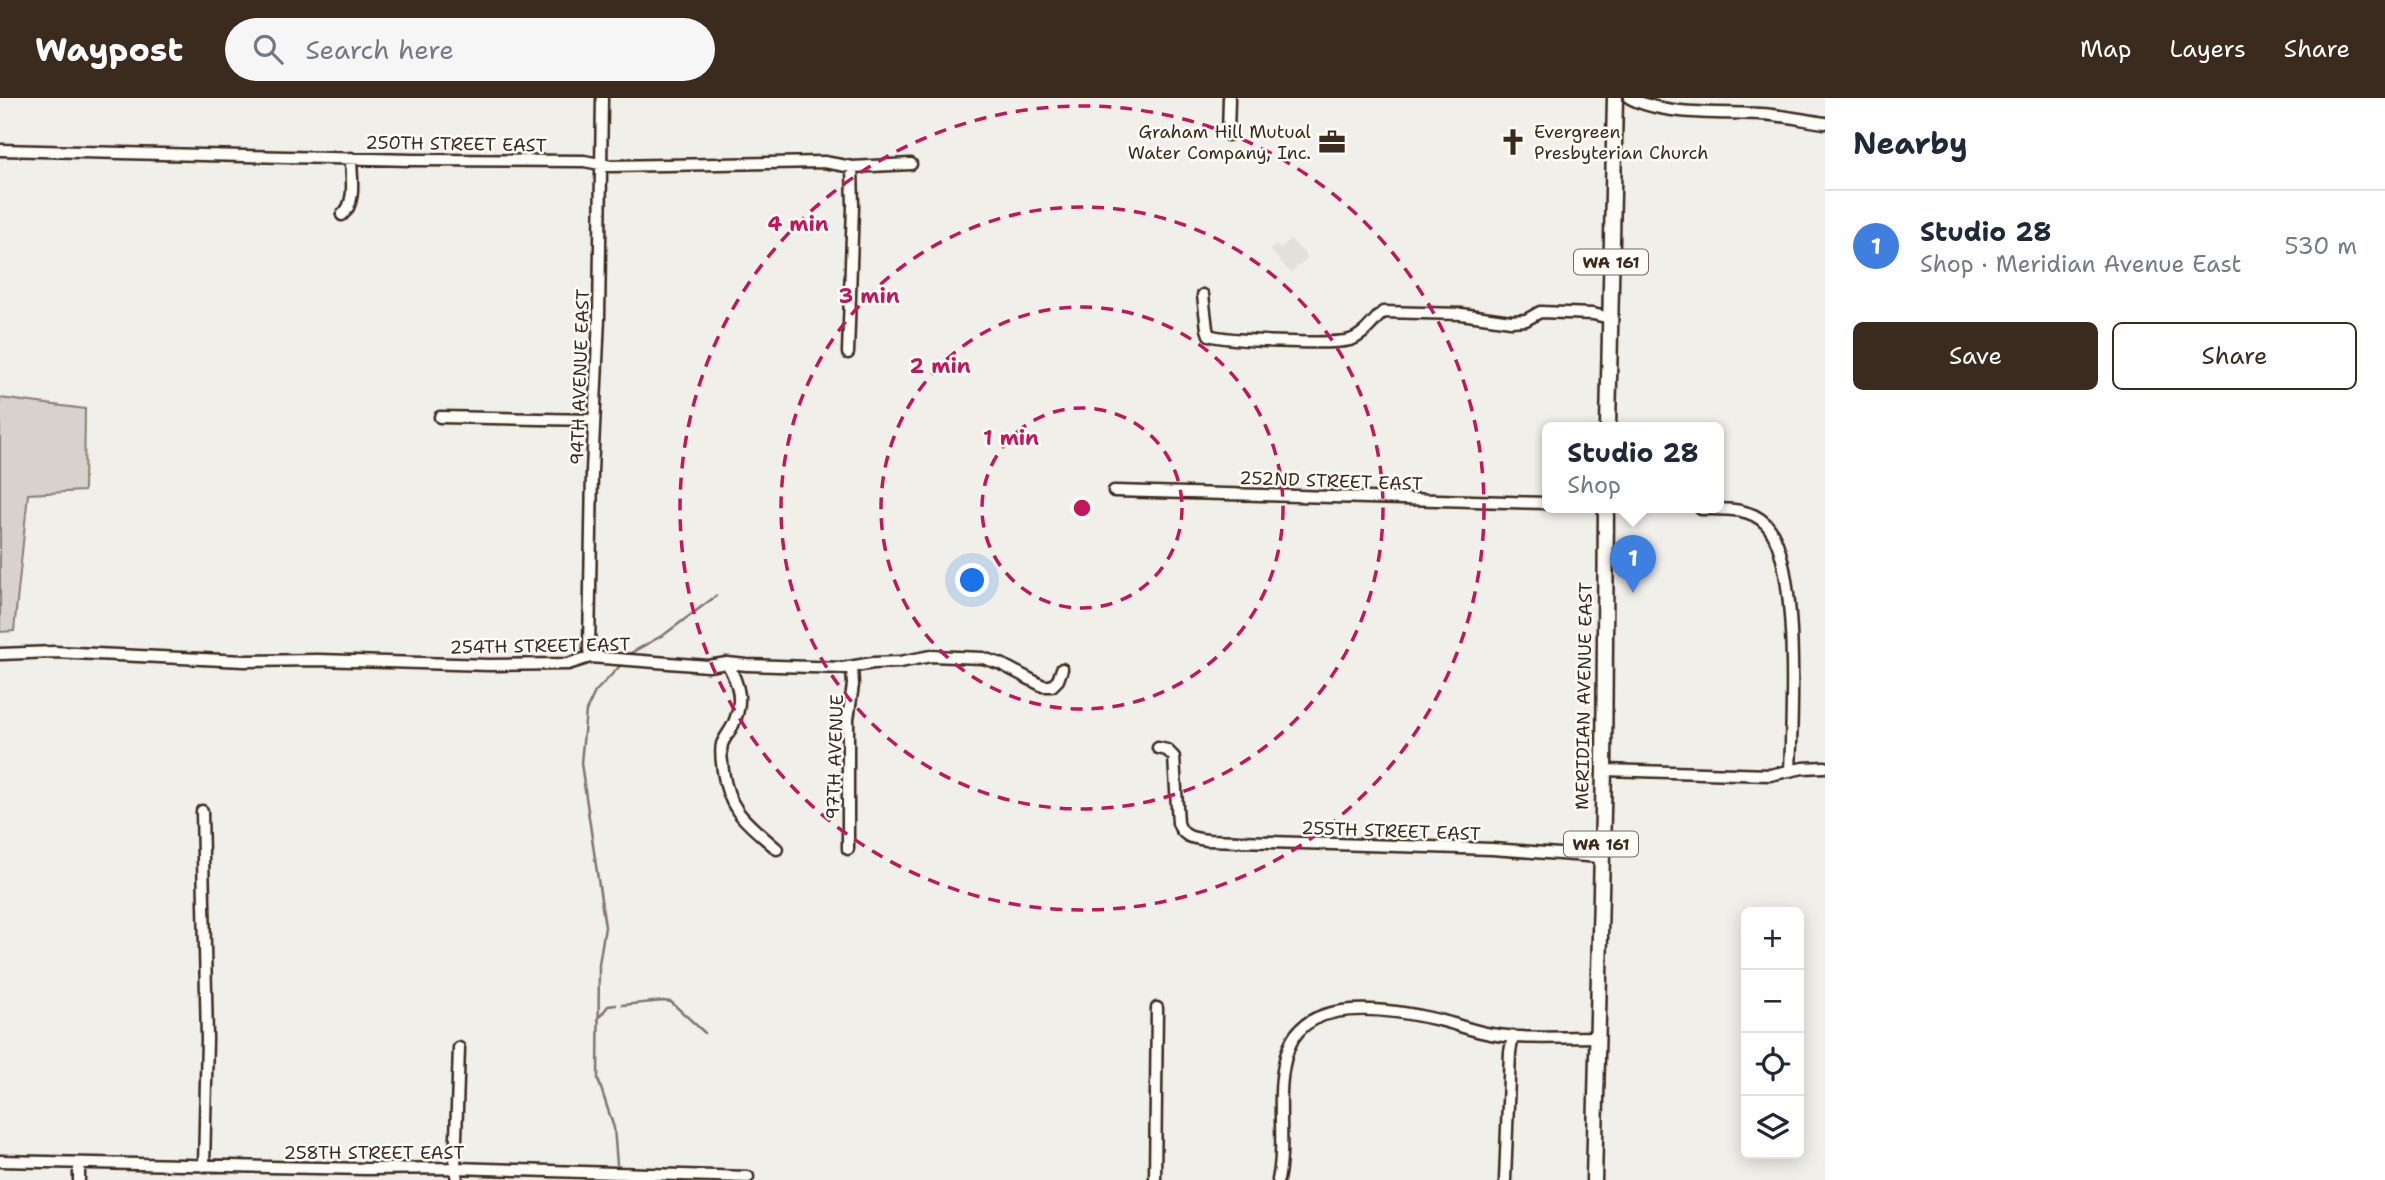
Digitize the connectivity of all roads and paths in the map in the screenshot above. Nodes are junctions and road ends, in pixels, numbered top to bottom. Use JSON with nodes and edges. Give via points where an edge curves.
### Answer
{"nodes":[{"id":1,"x":601,"y":98,"type":"edge"},
{"id":2,"x":1229,"y":98,"type":"edge"},
{"id":3,"x":1615,"y":98,"type":"edge"},
{"id":4,"x":1630,"y":98,"type":"edge"},
{"id":5,"x":1825,"y":123,"type":"edge"},
{"id":6,"x":1228,"y":135,"type":"dead end"},
{"id":7,"x":0,"y":150,"type":"edge"},
{"id":8,"x":351,"y":158,"type":"junction"},
{"id":9,"x":601,"y":163,"type":"junction"},
{"id":10,"x":911,"y":164,"type":"dead end"},
{"id":11,"x":852,"y":167,"type":"junction"},
{"id":12,"x":342,"y":215,"type":"dead end"},
{"id":13,"x":1203,"y":295,"type":"dead end"},
{"id":14,"x":1610,"y":318,"type":"junction"},
{"id":15,"x":848,"y":353,"type":"dead end"},
{"id":16,"x":440,"y":417,"type":"dead end"},
{"id":17,"x":594,"y":420,"type":"junction"},
{"id":18,"x":1608,"y":422,"type":"edge"},
{"id":19,"x":1114,"y":491,"type":"dead end"},
{"id":20,"x":1542,"y":503,"type":"edge"},
{"id":21,"x":1724,"y":509,"type":"edge"},
{"id":22,"x":1606,"y":513,"type":"edge"},
{"id":23,"x":0,"y":654,"type":"edge"},
{"id":24,"x":590,"y":657,"type":"junction"},
{"id":25,"x":727,"y":663,"type":"junction"},
{"id":26,"x":852,"y":667,"type":"junction"},
{"id":27,"x":1062,"y":669,"type":"dead end"},
{"id":28,"x":1158,"y":748,"type":"dead end"},
{"id":29,"x":1825,"y":767,"type":"edge"},
{"id":30,"x":1604,"y":770,"type":"junction"},
{"id":31,"x":1790,"y":771,"type":"junction"},
{"id":32,"x":202,"y":811,"type":"dead end"},
{"id":33,"x":777,"y":849,"type":"dead end"},
{"id":34,"x":848,"y":849,"type":"dead end"},
{"id":35,"x":1601,"y":857,"type":"junction"},
{"id":36,"x":1157,"y":1008,"type":"dead end"},
{"id":37,"x":1513,"y":1035,"type":"junction"},
{"id":38,"x":1598,"y":1037,"type":"junction"},
{"id":39,"x":459,"y":1048,"type":"dead end"},
{"id":40,"x":0,"y":1161,"type":"edge"},
{"id":41,"x":79,"y":1164,"type":"junction"},
{"id":42,"x":204,"y":1166,"type":"junction"},
{"id":43,"x":454,"y":1168,"type":"junction"},
{"id":44,"x":586,"y":1175,"type":"edge"},
{"id":45,"x":748,"y":1177,"type":"dead end"},
{"id":46,"x":79,"y":1180,"type":"edge"},
{"id":47,"x":457,"y":1180,"type":"edge"},
{"id":48,"x":1155,"y":1180,"type":"edge"},
{"id":49,"x":1278,"y":1180,"type":"edge"},
{"id":50,"x":1505,"y":1180,"type":"edge"},
{"id":51,"x":1594,"y":1180,"type":"edge"}],
"edges":[{"from":1,"to":9,"type":"street","name":"94TH AVENUE EAST"},
{"from":2,"to":6,"type":"street"},
{"from":3,"to":14,"type":"main road","number":"WA 161"},
{"from":4,"to":5,"type":"street","via":[[1648,106]]},
{"from":7,"to":8,"type":"street","name":"250TH STREET EAST"},
{"from":8,"to":9,"type":"street","name":"250TH STREET EAST"},
{"from":8,"to":12,"type":"street","via":[[351,202]]},
{"from":9,"to":11,"type":"street","name":"250TH STREET EAST","via":[[824,162]]},
{"from":9,"to":17,"type":"street","name":"94TH AVENUE EAST"},
{"from":10,"to":11,"type":"street","name":"250TH STREET EAST"},
{"from":11,"to":15,"type":"street"},
{"from":13,"to":14,"type":"street","via":[[1209,335],[1235,338],[1351,340],[1382,312],[1395,311],[1511,321],[1540,312]]},
{"from":14,"to":18,"type":"main road","number":"WA 161"},
{"from":16,"to":17,"type":"street"},
{"from":17,"to":24,"type":"street","name":"94TH AVENUE EAST"},
{"from":19,"to":20,"type":"street","name":"252ND STREET EAST"},
{"from":21,"to":31,"type":"street","via":[[1765,522],[1783,557],[1792,690]]},
{"from":22,"to":30,"type":"main road","name":"MERIDIAN AVENUE EAST","number":"WA 161"},
{"from":23,"to":24,"type":"street","name":"254TH STREET EAST","via":[[489,664],[568,664]]},
{"from":24,"to":25,"type":"street","name":"254TH STREET EAST","via":[[708,666]]},
{"from":25,"to":26,"type":"street","name":"254TH STREET EAST"},
{"from":25,"to":33,"type":"street","via":[[738,682],[739,702],[722,749],[725,783],[735,809]]},
{"from":26,"to":27,"type":"street","name":"254TH STREET EAST","via":[[931,656],[983,658],[1043,686],[1052,686]]},
{"from":26,"to":34,"type":"street","name":"97TH AVENUE"},
{"from":28,"to":35,"type":"street","name":"255TH STREET EAST","via":[[1171,753],[1176,762],[1178,823],[1189,837]]},
{"from":29,"to":31,"type":"street"},
{"from":30,"to":31,"type":"street","via":[[1770,775]]},
{"from":30,"to":35,"type":"main road","name":"MERIDIAN AVENUE EAST","number":"WA 161"},
{"from":32,"to":42,"type":"street","via":[[207,1039]]},
{"from":35,"to":38,"type":"main road","name":"MERIDIAN AVENUE EAST","number":"WA 161"},
{"from":36,"to":48,"type":"street"},
{"from":37,"to":38,"type":"street"},
{"from":37,"to":49,"type":"street","via":[[1399,1013],[1332,1012],[1312,1020],[1294,1037],[1286,1057]]},
{"from":37,"to":50,"type":"street"},
{"from":38,"to":51,"type":"main road","name":"MERIDIAN AVENUE EAST","number":"WA 161"},
{"from":39,"to":43,"type":"street"},
{"from":40,"to":41,"type":"street","name":"258TH STREET EAST"},
{"from":41,"to":42,"type":"street","name":"258TH STREET EAST"},
{"from":41,"to":46,"type":"street"},
{"from":42,"to":43,"type":"street","name":"258TH STREET EAST"},
{"from":43,"to":44,"type":"street","name":"258TH STREET EAST"},
{"from":43,"to":47,"type":"street"},
{"from":44,"to":45,"type":"street","name":"258TH STREET EAST"}]}
